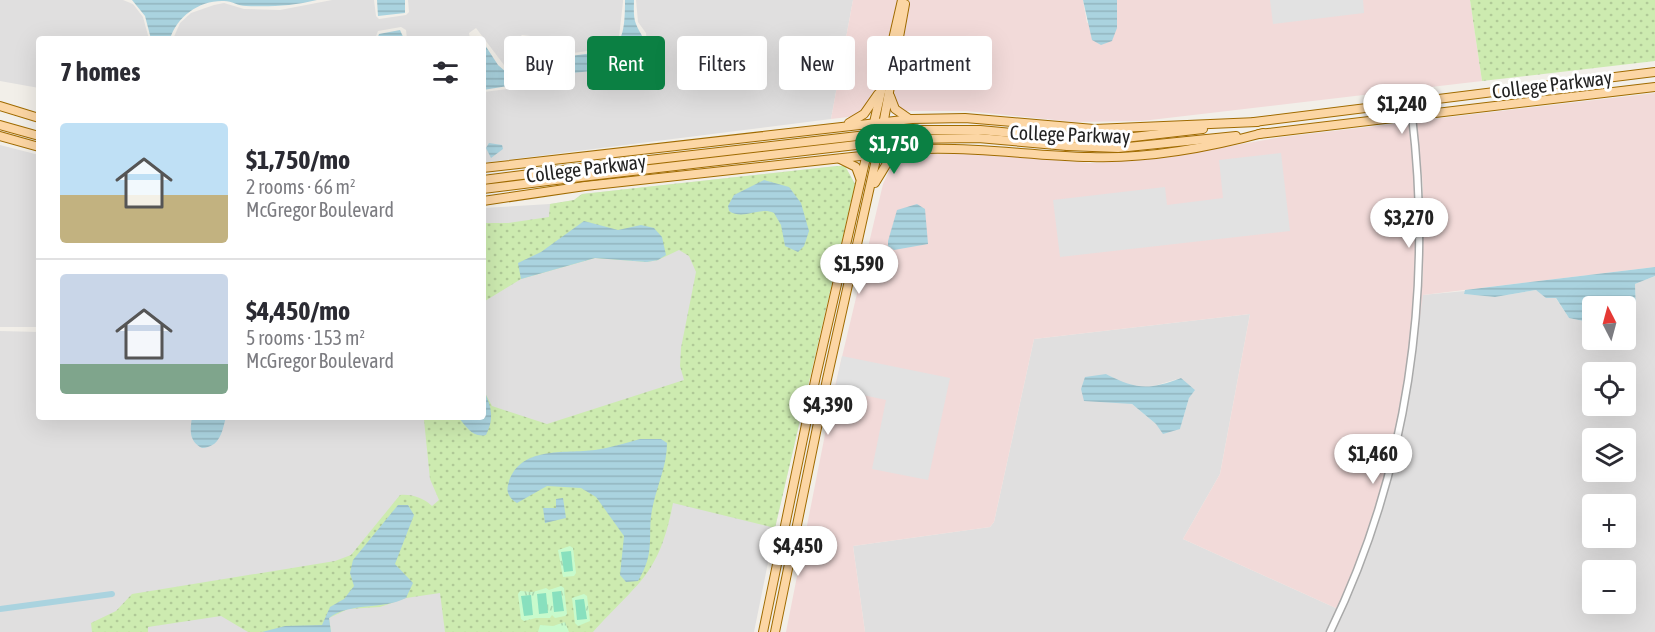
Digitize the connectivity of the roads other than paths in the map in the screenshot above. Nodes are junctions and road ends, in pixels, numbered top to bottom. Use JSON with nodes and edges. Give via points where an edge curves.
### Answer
{"nodes":[{"id":1,"x":904,"y":0,"type":"edge"},
{"id":2,"x":895,"y":36,"type":"edge"},
{"id":3,"x":1655,"y":72,"type":"edge"},
{"id":4,"x":1655,"y":87,"type":"edge"},
{"id":5,"x":879,"y":90,"type":"edge"},
{"id":6,"x":881,"y":90,"type":"edge"},
{"id":7,"x":890,"y":96,"type":"junction"},
{"id":8,"x":1417,"y":100,"type":"junction"},
{"id":9,"x":1405,"y":102,"type":"junction"},
{"id":10,"x":0,"y":106,"type":"edge"},
{"id":11,"x":1412,"y":116,"type":"junction"},
{"id":12,"x":917,"y":118,"type":"junction"},
{"id":13,"x":36,"y":119,"type":"edge"},
{"id":14,"x":884,"y":122,"type":"junction"},
{"id":15,"x":1257,"y":122,"type":"junction"},
{"id":16,"x":874,"y":123,"type":"junction"},
{"id":17,"x":0,"y":125,"type":"edge"},
{"id":18,"x":846,"y":126,"type":"junction"},
{"id":19,"x":830,"y":129,"type":"junction"},
{"id":20,"x":1263,"y":133,"type":"junction"},
{"id":21,"x":36,"y":135,"type":"edge"},
{"id":22,"x":0,"y":136,"type":"edge"},
{"id":23,"x":876,"y":139,"type":"junction"},
{"id":24,"x":1067,"y":142,"type":"junction"},
{"id":25,"x":708,"y":143,"type":"junction"},
{"id":26,"x":36,"y":146,"type":"edge"},
{"id":27,"x":683,"y":146,"type":"junction"},
{"id":28,"x":920,"y":149,"type":"junction"},
{"id":29,"x":907,"y":151,"type":"junction"},
{"id":30,"x":696,"y":152,"type":"junction"},
{"id":31,"x":877,"y":155,"type":"junction"},
{"id":32,"x":866,"y":156,"type":"junction"},
{"id":33,"x":846,"y":157,"type":"junction"},
{"id":34,"x":833,"y":158,"type":"junction"},
{"id":35,"x":697,"y":166,"type":"junction"},
{"id":36,"x":486,"y":168,"type":"edge"},
{"id":37,"x":711,"y":172,"type":"junction"},
{"id":38,"x":686,"y":175,"type":"junction"},
{"id":39,"x":486,"y":180,"type":"edge"},
{"id":40,"x":861,"y":184,"type":"junction"},
{"id":41,"x":486,"y":189,"type":"edge"},
{"id":42,"x":869,"y":195,"type":"junction"},
{"id":43,"x":486,"y":201,"type":"edge"},
{"id":44,"x":764,"y":632,"type":"edge"},
{"id":45,"x":774,"y":632,"type":"edge"},
{"id":46,"x":1330,"y":632,"type":"edge"}],
"edges":[{"from":1,"to":2,"type":"main road"},
{"from":1,"to":7,"type":"main road"},
{"from":3,"to":8,"type":"main road","name":"College Parkway"},
{"from":4,"to":11,"type":"main road","name":"College Parkway"},
{"from":5,"to":19,"type":"main road","via":[[864,114]]},
{"from":6,"to":16,"type":"main road"},
{"from":7,"to":12,"type":"main road","via":[[895,109]]},
{"from":7,"to":14,"type":"main road"},
{"from":8,"to":9,"type":"main road","name":"College Parkway"},
{"from":8,"to":11,"type":"street"},
{"from":9,"to":11,"type":"street"},
{"from":9,"to":15,"type":"main road","name":"College Parkway"},
{"from":10,"to":13,"type":"main road"},
{"from":11,"to":20,"type":"main road","name":"College Parkway"},
{"from":11,"to":46,"type":"street","via":[[1420,186],[1420,280],[1407,390],[1376,518]]},
{"from":12,"to":14,"type":"main road"},
{"from":12,"to":15,"type":"main road","via":[[1094,129]]},
{"from":12,"to":23,"type":"main road"},
{"from":12,"to":28,"type":"main road","via":[[913,137]]},
{"from":14,"to":16,"type":"main road"},
{"from":14,"to":23,"type":"main road"},
{"from":15,"to":24,"type":"main road","name":"College Parkway"},
{"from":16,"to":18,"type":"main road"},
{"from":16,"to":23,"type":"main road"},
{"from":17,"to":21,"type":"main road"},
{"from":18,"to":19,"type":"main road"},
{"from":18,"to":23,"type":"main road","via":[[862,129]]},
{"from":19,"to":25,"type":"main road"},
{"from":19,"to":34,"type":"main road","via":[[843,141]]},
{"from":20,"to":24,"type":"main road","name":"College Parkway","via":[[1146,146]]},
{"from":20,"to":28,"type":"main road","via":[[1190,150],[1130,157]]},
{"from":22,"to":26,"type":"main road"},
{"from":23,"to":29,"type":"main road"},
{"from":23,"to":31,"type":"main road"},
{"from":23,"to":32,"type":"main road"},
{"from":23,"to":33,"type":"main road"},
{"from":24,"to":39,"type":"main road","name":"College Parkway","bridge":true,"via":[[980,130],[910,130]]},
{"from":24,"to":41,"type":"main road","name":"College Parkway","bridge":true,"via":[[909,139]]},
{"from":25,"to":27,"type":"main road"},
{"from":25,"to":30,"type":"main road"},
{"from":27,"to":30,"type":"main road"},
{"from":27,"to":36,"type":"main road"},
{"from":28,"to":29,"type":"main road"},
{"from":28,"to":42,"type":"main road","via":[[889,160]]},
{"from":29,"to":31,"type":"main road"},
{"from":30,"to":35,"type":"main road"},
{"from":31,"to":32,"type":"main road"},
{"from":31,"to":42,"type":"main road"},
{"from":32,"to":33,"type":"main road"},
{"from":32,"to":40,"type":"main road"},
{"from":33,"to":34,"type":"main road"},
{"from":34,"to":37,"type":"main road"},
{"from":34,"to":40,"type":"main road","via":[[852,163]]},
{"from":35,"to":37,"type":"main road"},
{"from":35,"to":38,"type":"main road"},
{"from":37,"to":38,"type":"main road"},
{"from":38,"to":43,"type":"main road"},
{"from":40,"to":44,"type":"main road","via":[[814,386]]},
{"from":42,"to":45,"type":"main road"}]}
